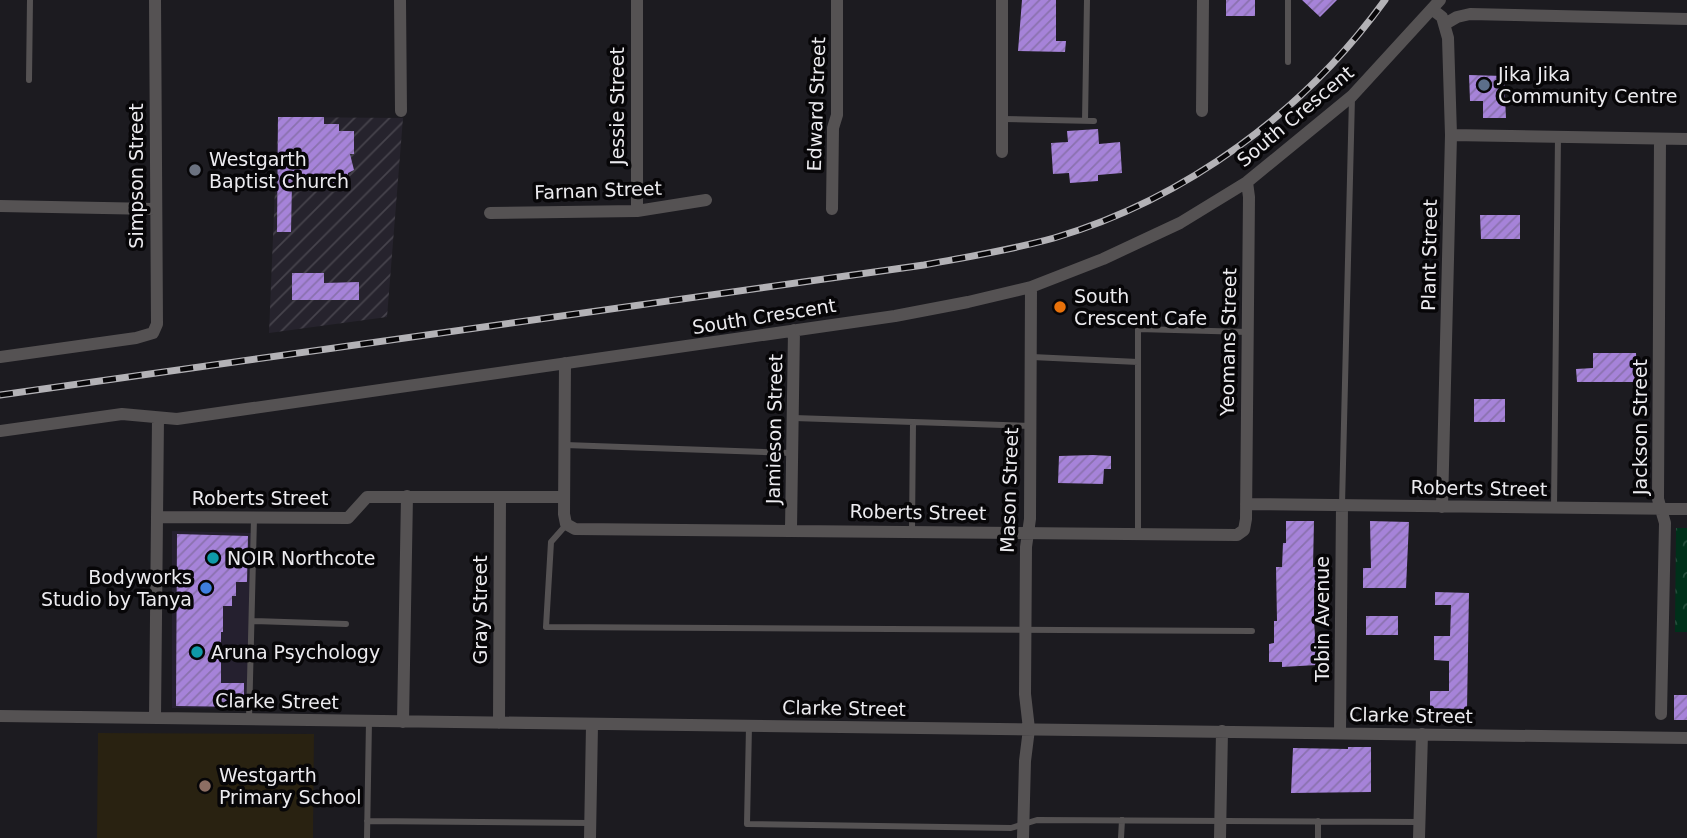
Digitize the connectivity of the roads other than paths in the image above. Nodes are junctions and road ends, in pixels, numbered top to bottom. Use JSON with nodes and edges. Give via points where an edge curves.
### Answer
{"nodes":[{"id":1,"x":30,"y":0,"type":"edge"},
{"id":2,"x":155,"y":0,"type":"edge"},
{"id":3,"x":400,"y":0,"type":"edge"},
{"id":4,"x":637,"y":0,"type":"edge"},
{"id":5,"x":837,"y":0,"type":"edge"},
{"id":6,"x":1002,"y":0,"type":"edge"},
{"id":7,"x":1087,"y":0,"type":"edge"},
{"id":8,"x":1203,"y":0,"type":"edge"},
{"id":9,"x":1288,"y":0,"type":"edge"},
{"id":10,"x":1436,"y":5,"type":"edge"},
{"id":11,"x":1687,"y":19,"type":"edge"},
{"id":12,"x":1445,"y":24,"type":"junction"},
{"id":13,"x":1288,"y":62,"type":"dead end"},
{"id":14,"x":29,"y":80,"type":"dead end"},
{"id":15,"x":1352,"y":96,"type":"junction"},
{"id":16,"x":401,"y":111,"type":"dead end"},
{"id":17,"x":1202,"y":111,"type":"dead end"},
{"id":18,"x":1001,"y":119,"type":"junction"},
{"id":19,"x":1085,"y":121,"type":"junction"},
{"id":20,"x":1094,"y":121,"type":"dead end"},
{"id":21,"x":1451,"y":135,"type":"junction"},
{"id":22,"x":1558,"y":136,"type":"junction"},
{"id":23,"x":1660,"y":139,"type":"junction"},
{"id":24,"x":1687,"y":139,"type":"edge"},
{"id":25,"x":1002,"y":152,"type":"dead end"},
{"id":26,"x":1247,"y":182,"type":"junction"},
{"id":27,"x":706,"y":200,"type":"dead end"},
{"id":28,"x":0,"y":206,"type":"edge"},
{"id":29,"x":155,"y":209,"type":"junction"},
{"id":30,"x":832,"y":209,"type":"dead end"},
{"id":31,"x":637,"y":211,"type":"junction"},
{"id":32,"x":490,"y":213,"type":"dead end"},
{"id":33,"x":1031,"y":287,"type":"junction"},
{"id":34,"x":794,"y":330,"type":"junction"},
{"id":35,"x":1248,"y":332,"type":"junction"},
{"id":36,"x":0,"y":357,"type":"edge"},
{"id":37,"x":1032,"y":358,"type":"junction"},
{"id":38,"x":1138,"y":362,"type":"junction"},
{"id":39,"x":565,"y":363,"type":"junction"},
{"id":40,"x":158,"y":418,"type":"junction"},
{"id":41,"x":794,"y":418,"type":"junction"},
{"id":42,"x":913,"y":422,"type":"junction"},
{"id":43,"x":1031,"y":426,"type":"junction"},
{"id":44,"x":0,"y":431,"type":"edge"},
{"id":45,"x":565,"y":445,"type":"junction"},
{"id":46,"x":793,"y":453,"type":"junction"},
{"id":47,"x":407,"y":496,"type":"junction"},
{"id":48,"x":500,"y":497,"type":"junction"},
{"id":49,"x":564,"y":498,"type":"junction"},
{"id":50,"x":1246,"y":504,"type":"junction"},
{"id":51,"x":1342,"y":505,"type":"junction"},
{"id":52,"x":1442,"y":507,"type":"junction"},
{"id":53,"x":1554,"y":508,"type":"junction"},
{"id":54,"x":1687,"y":509,"type":"edge"},
{"id":55,"x":1661,"y":510,"type":"junction"},
{"id":56,"x":157,"y":517,"type":"junction"},
{"id":57,"x":254,"y":518,"type":"junction"},
{"id":58,"x":566,"y":524,"type":"junction"},
{"id":59,"x":791,"y":530,"type":"junction"},
{"id":60,"x":912,"y":531,"type":"junction"},
{"id":61,"x":1027,"y":533,"type":"junction"},
{"id":62,"x":1138,"y":535,"type":"junction"},
{"id":63,"x":252,"y":621,"type":"junction"},
{"id":64,"x":346,"y":624,"type":"dead end"},
{"id":65,"x":1026,"y":629,"type":"junction"},
{"id":66,"x":1252,"y":631,"type":"dead end"},
{"id":67,"x":1661,"y":714,"type":"dead end"},
{"id":68,"x":0,"y":716,"type":"edge"},
{"id":69,"x":155,"y":718,"type":"junction"},
{"id":70,"x":249,"y":720,"type":"junction"},
{"id":71,"x":369,"y":721,"type":"junction"},
{"id":72,"x":403,"y":722,"type":"junction"},
{"id":73,"x":499,"y":723,"type":"junction"},
{"id":74,"x":592,"y":725,"type":"junction"},
{"id":75,"x":749,"y":726,"type":"junction"},
{"id":76,"x":1024,"y":729,"type":"junction"},
{"id":77,"x":1223,"y":731,"type":"junction"},
{"id":78,"x":1340,"y":733,"type":"junction"},
{"id":79,"x":1422,"y":734,"type":"junction"},
{"id":80,"x":1687,"y":738,"type":"edge"},
{"id":81,"x":1122,"y":820,"type":"junction"},
{"id":82,"x":1221,"y":820,"type":"junction"},
{"id":83,"x":367,"y":821,"type":"junction"},
{"id":84,"x":1318,"y":821,"type":"junction"},
{"id":85,"x":1419,"y":822,"type":"junction"},
{"id":86,"x":590,"y":823,"type":"junction"},
{"id":87,"x":1023,"y":824,"type":"junction"},
{"id":88,"x":367,"y":838,"type":"edge"},
{"id":89,"x":590,"y":838,"type":"edge"},
{"id":90,"x":1023,"y":838,"type":"edge"},
{"id":91,"x":1121,"y":838,"type":"edge"},
{"id":92,"x":1220,"y":838,"type":"edge"},
{"id":93,"x":1318,"y":838,"type":"edge"},
{"id":94,"x":1419,"y":838,"type":"edge"}],
"edges":[{"from":1,"to":14,"type":"lane"},
{"from":2,"to":29,"type":"street","name":"Simpson Street"},
{"from":3,"to":16,"type":"street"},
{"from":4,"to":31,"type":"street","name":"Jessie Street"},
{"from":5,"to":30,"type":"street","name":"Edward Street"},
{"from":6,"to":18,"type":"street"},
{"from":7,"to":19,"type":"lane"},
{"from":8,"to":17,"type":"street"},
{"from":9,"to":13,"type":"lane"},
{"from":10,"to":12,"type":"street"},
{"from":10,"to":15,"type":"street","name":"South Crescent"},
{"from":11,"to":12,"type":"street","via":[[1469,14]]},
{"from":12,"to":21,"type":"street","name":"Plant Street"},
{"from":15,"to":26,"type":"street","name":"South Crescent"},
{"from":15,"to":51,"type":"lane"},
{"from":18,"to":19,"type":"lane"},
{"from":18,"to":25,"type":"street"},
{"from":19,"to":20,"type":"lane"},
{"from":21,"to":22,"type":"street"},
{"from":21,"to":52,"type":"street","name":"Plant Street"},
{"from":22,"to":23,"type":"street"},
{"from":22,"to":53,"type":"lane"},
{"from":23,"to":24,"type":"street"},
{"from":23,"to":55,"type":"street","name":"Jackson Street"},
{"from":26,"to":33,"type":"street","name":"South Crescent","via":[[1180,223]]},
{"from":26,"to":35,"type":"street","name":"Yeomans Street"},
{"from":27,"to":31,"type":"street","name":"Farnan Street"},
{"from":28,"to":29,"type":"street"},
{"from":29,"to":36,"type":"street","name":"Simpson Street","via":[[157,324],[153,333]]},
{"from":31,"to":32,"type":"street","name":"Farnan Street"},
{"from":33,"to":34,"type":"street","name":"South Crescent","via":[[968,303]]},
{"from":33,"to":37,"type":"street","name":"Mason Street"},
{"from":34,"to":39,"type":"street","name":"South Crescent"},
{"from":34,"to":41,"type":"street","name":"Jamieson Street"},
{"from":35,"to":38,"type":"lane","via":[[1138,329]]},
{"from":35,"to":50,"type":"street","name":"Yeomans Street"},
{"from":37,"to":38,"type":"lane"},
{"from":37,"to":43,"type":"street","name":"Mason Street"},
{"from":38,"to":62,"type":"lane"},
{"from":39,"to":40,"type":"street","name":"South Crescent","via":[[177,419]]},
{"from":39,"to":45,"type":"street"},
{"from":40,"to":44,"type":"street","name":"South Crescent","via":[[122,414]]},
{"from":40,"to":56,"type":"street"},
{"from":41,"to":42,"type":"lane"},
{"from":41,"to":46,"type":"street","name":"Jamieson Street"},
{"from":42,"to":43,"type":"lane"},
{"from":42,"to":60,"type":"lane"},
{"from":43,"to":61,"type":"street","name":"Mason Street"},
{"from":45,"to":46,"type":"lane"},
{"from":45,"to":49,"type":"street"},
{"from":46,"to":59,"type":"street","name":"Jamieson Street"},
{"from":47,"to":48,"type":"street","name":"Roberts Street"},
{"from":47,"to":57,"type":"street","name":"Roberts Street","via":[[367,497],[348,518]]},
{"from":47,"to":72,"type":"street"},
{"from":48,"to":49,"type":"street","name":"Roberts Street"},
{"from":48,"to":73,"type":"street","name":"Gray Street"},
{"from":49,"to":58,"type":"street"},
{"from":50,"to":51,"type":"street","name":"Roberts Street"},
{"from":50,"to":62,"type":"street","name":"Roberts Street","via":[[1244,530],[1237,535]]},
{"from":51,"to":52,"type":"street","name":"Roberts Street"},
{"from":51,"to":78,"type":"street","name":"Tobin Avenue"},
{"from":52,"to":53,"type":"street","name":"Roberts Street"},
{"from":53,"to":55,"type":"street","name":"Roberts Street"},
{"from":54,"to":55,"type":"street","name":"Roberts Street"},
{"from":55,"to":67,"type":"street","name":"Jackson Street","via":[[1665,523]]},
{"from":56,"to":57,"type":"street","name":"Roberts Street"},
{"from":56,"to":69,"type":"street"},
{"from":57,"to":63,"type":"lane"},
{"from":58,"to":59,"type":"street","name":"Roberts Street","via":[[575,529]]},
{"from":58,"to":65,"type":"lane","via":[[551,542],[546,627]]},
{"from":59,"to":60,"type":"street","name":"Roberts Street"},
{"from":60,"to":61,"type":"street","name":"Roberts Street"},
{"from":61,"to":62,"type":"street","name":"Roberts Street"},
{"from":61,"to":65,"type":"street","name":"Mason Street"},
{"from":63,"to":64,"type":"lane"},
{"from":63,"to":70,"type":"lane"},
{"from":65,"to":66,"type":"lane"},
{"from":65,"to":76,"type":"street","name":"Mason Street"},
{"from":68,"to":69,"type":"street","name":"Clarke Street"},
{"from":69,"to":70,"type":"street","name":"Clarke Street"},
{"from":70,"to":71,"type":"street","name":"Clarke Street"},
{"from":71,"to":72,"type":"street","name":"Clarke Street"},
{"from":71,"to":83,"type":"lane"},
{"from":72,"to":73,"type":"street","name":"Clarke Street"},
{"from":73,"to":74,"type":"street","name":"Clarke Street"},
{"from":74,"to":75,"type":"street","name":"Clarke Street"},
{"from":74,"to":86,"type":"street"},
{"from":75,"to":76,"type":"street","name":"Clarke Street"},
{"from":75,"to":87,"type":"lane","via":[[747,824],[1011,828]]},
{"from":76,"to":77,"type":"street","name":"Clarke Street"},
{"from":76,"to":87,"type":"street","name":"Mason Street"},
{"from":77,"to":78,"type":"street","name":"Clarke Street"},
{"from":77,"to":82,"type":"street"},
{"from":78,"to":79,"type":"street","name":"Clarke Street"},
{"from":79,"to":80,"type":"street","name":"Clarke Street"},
{"from":79,"to":85,"type":"street"},
{"from":81,"to":82,"type":"lane"},
{"from":81,"to":87,"type":"lane"},
{"from":81,"to":91,"type":"lane"},
{"from":82,"to":84,"type":"lane"},
{"from":82,"to":92,"type":"street"},
{"from":83,"to":86,"type":"lane"},
{"from":83,"to":88,"type":"lane"},
{"from":84,"to":85,"type":"lane"},
{"from":84,"to":93,"type":"lane"},
{"from":85,"to":94,"type":"street"},
{"from":86,"to":89,"type":"street"},
{"from":87,"to":90,"type":"street","name":"Mason Street"}]}
